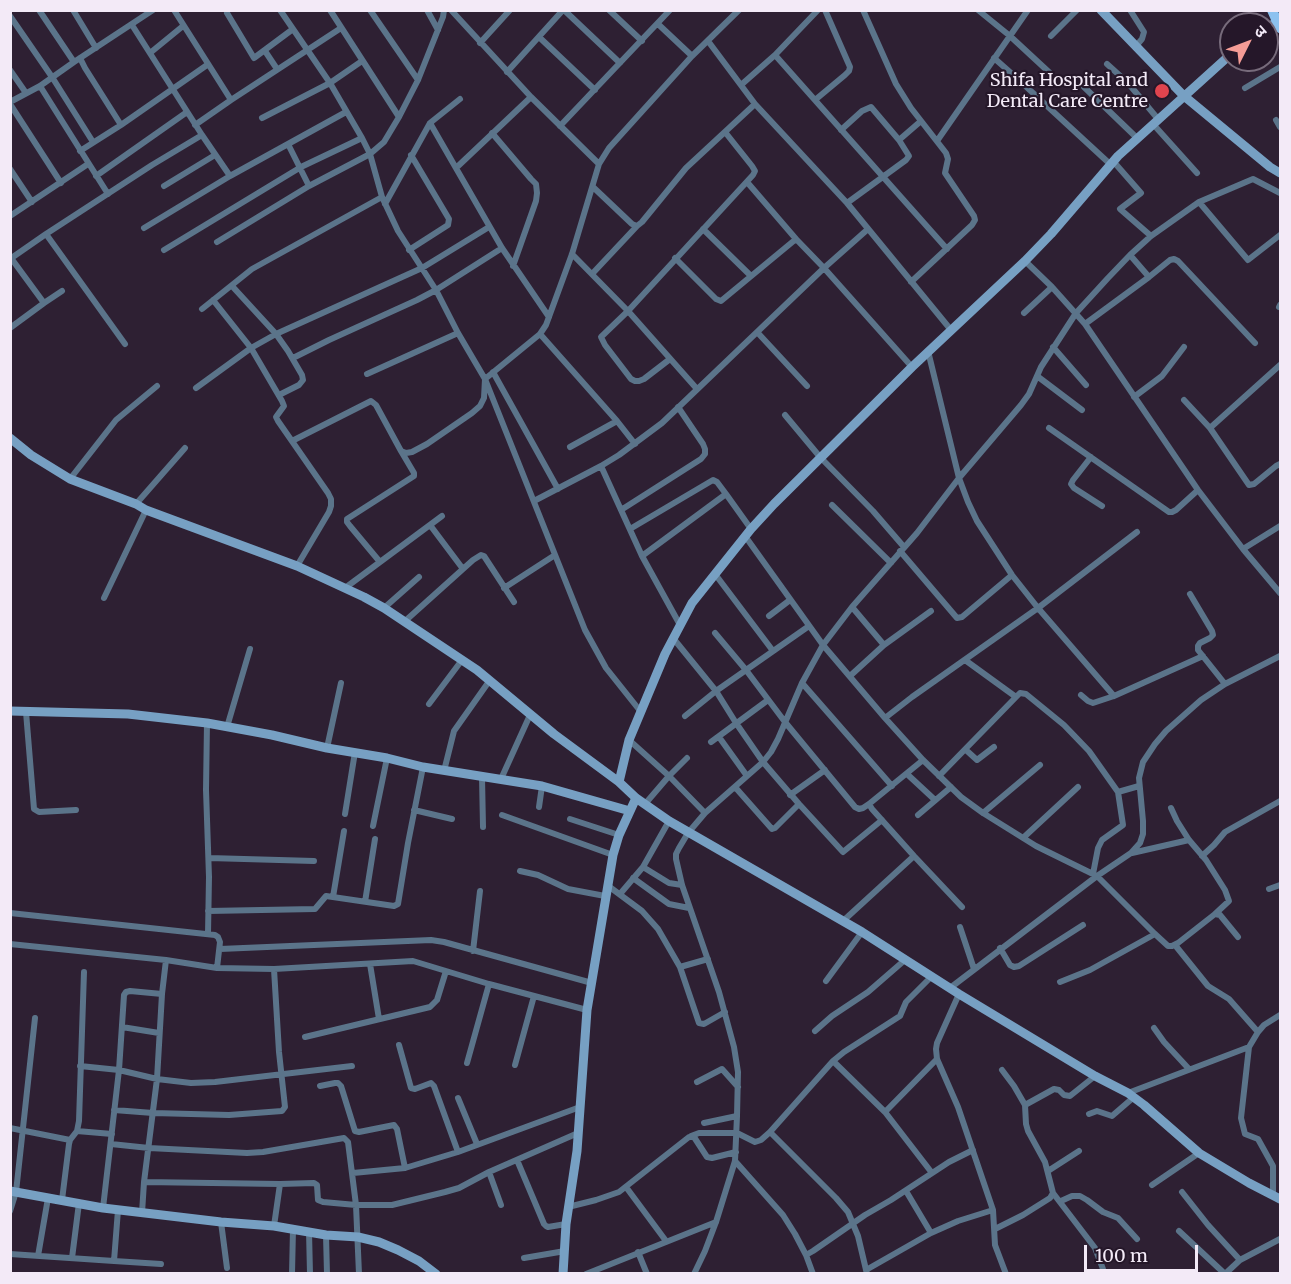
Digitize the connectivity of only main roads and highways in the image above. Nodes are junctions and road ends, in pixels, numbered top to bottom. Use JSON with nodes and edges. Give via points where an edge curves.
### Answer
{"nodes":[{"id":1,"x":1272,"y":10,"type":"edge"},
{"id":2,"x":1280,"y":23,"type":"edge"}],
"edges":[{"from":1,"to":2,"type":"main road"}]}
